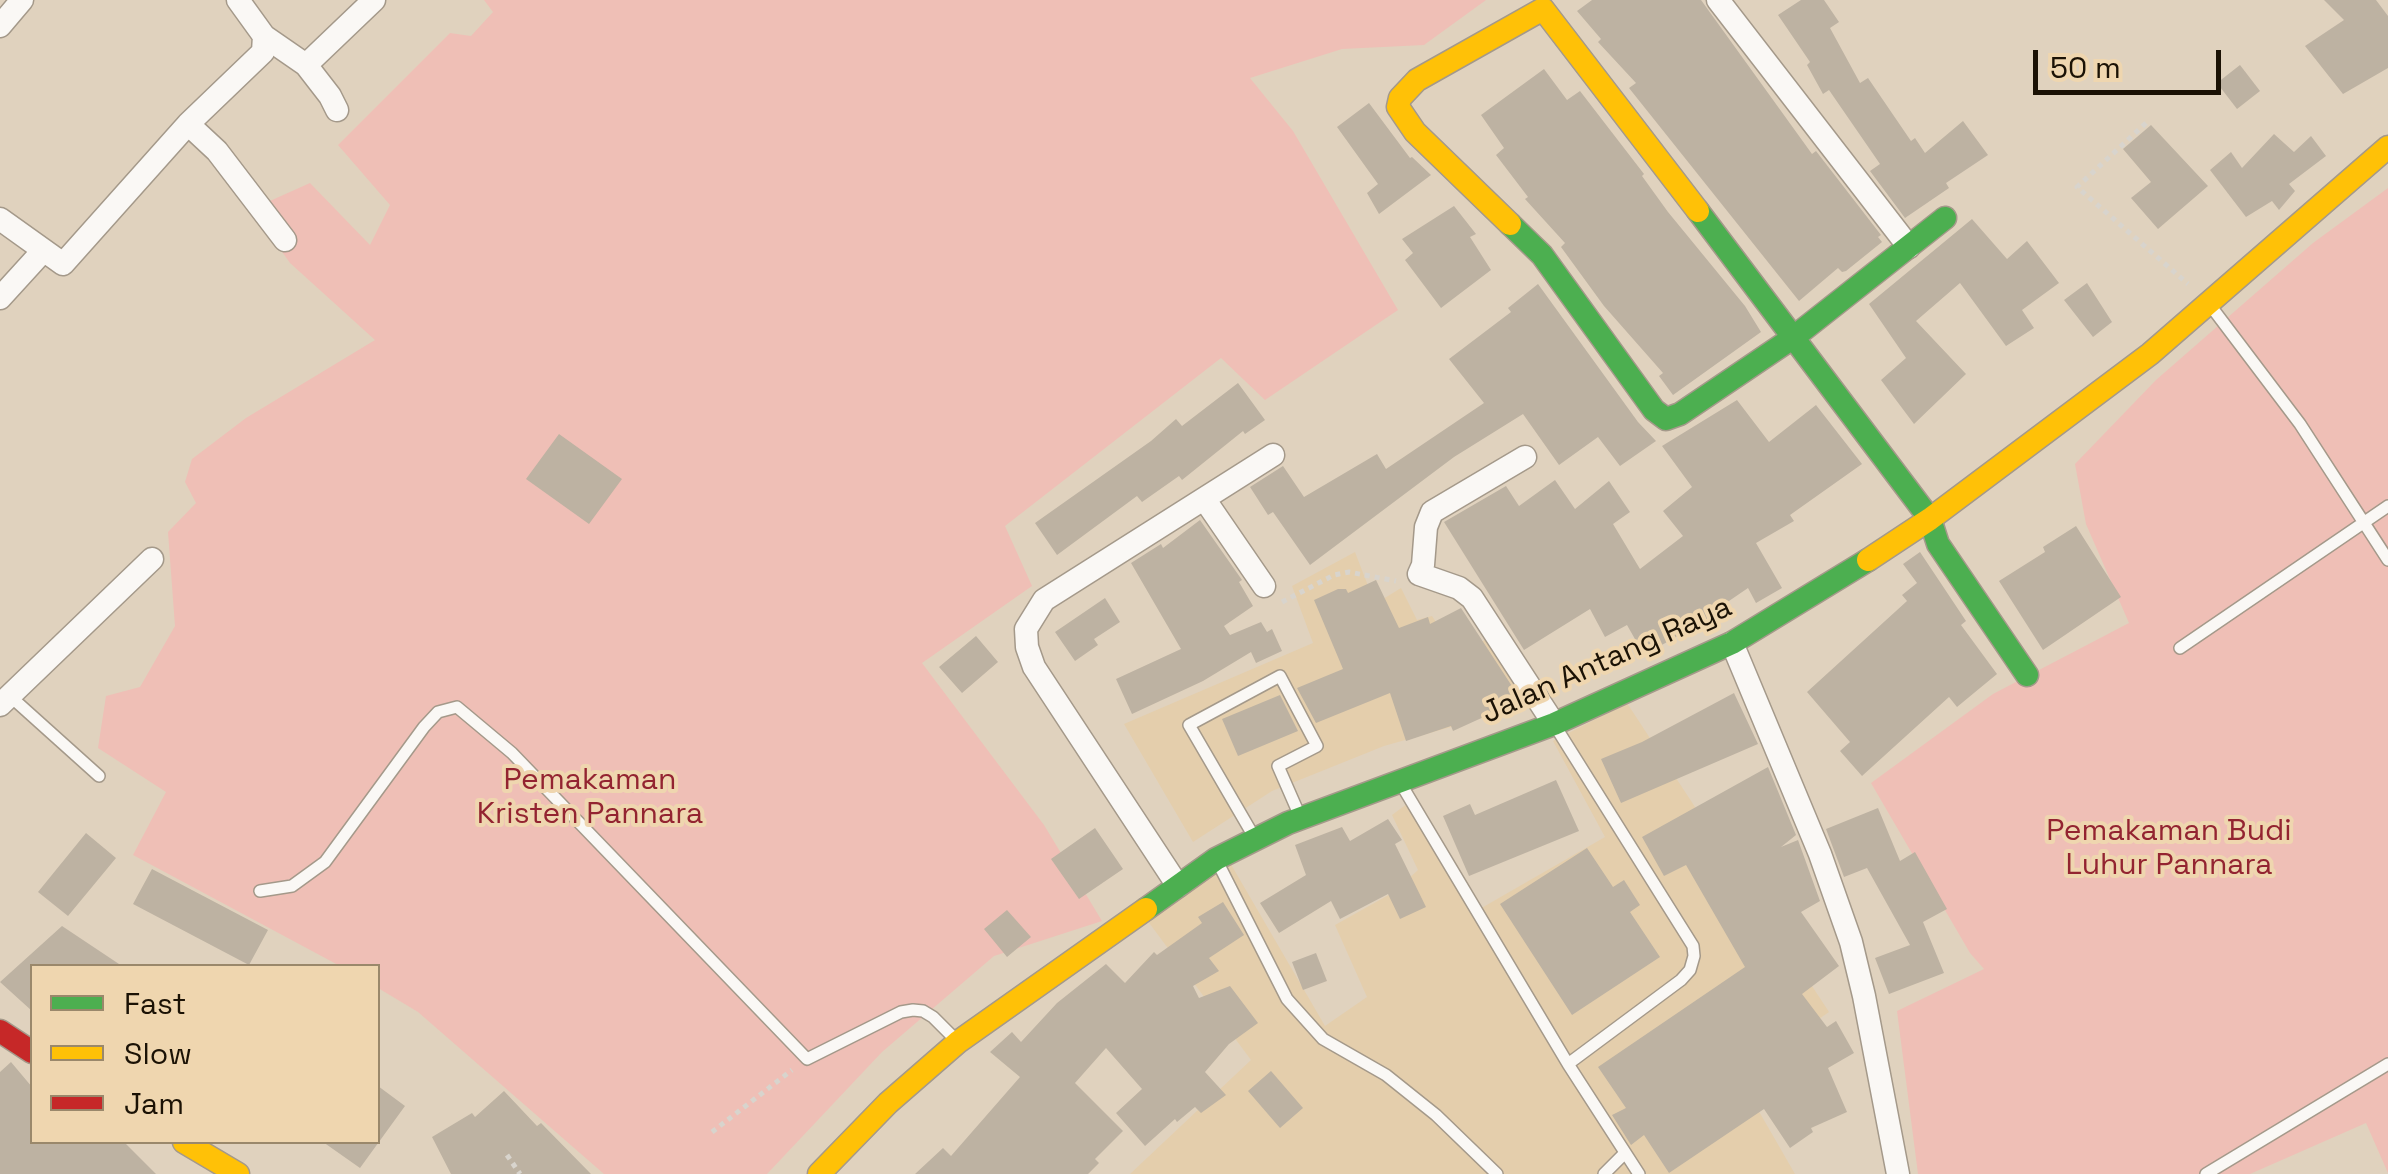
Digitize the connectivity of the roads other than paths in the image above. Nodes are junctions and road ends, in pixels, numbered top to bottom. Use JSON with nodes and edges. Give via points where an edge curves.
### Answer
{"nodes":[{"id":1,"x":22,"y":0,"type":"edge"},
{"id":2,"x":238,"y":0,"type":"edge"},
{"id":3,"x":374,"y":0,"type":"edge"},
{"id":4,"x":1718,"y":0,"type":"edge"},
{"id":5,"x":1551,"y":5,"type":"edge"},
{"id":6,"x":0,"y":26,"type":"edge"},
{"id":7,"x":264,"y":36,"type":"junction"},
{"id":8,"x":306,"y":65,"type":"junction"},
{"id":9,"x":337,"y":110,"type":"dead end"},
{"id":10,"x":188,"y":124,"type":"junction"},
{"id":11,"x":2388,"y":147,"type":"edge"},
{"id":12,"x":1945,"y":218,"type":"dead end"},
{"id":13,"x":0,"y":219,"type":"edge"},
{"id":14,"x":285,"y":240,"type":"dead end"},
{"id":15,"x":1909,"y":247,"type":"junction"},
{"id":16,"x":42,"y":252,"type":"junction"},
{"id":17,"x":0,"y":298,"type":"edge"},
{"id":18,"x":2209,"y":303,"type":"junction"},
{"id":19,"x":1794,"y":336,"type":"junction"},
{"id":20,"x":1273,"y":455,"type":"dead end"},
{"id":21,"x":1526,"y":457,"type":"dead end"},
{"id":22,"x":1205,"y":500,"type":"junction"},
{"id":23,"x":2388,"y":506,"type":"edge"},
{"id":24,"x":1930,"y":519,"type":"junction"},
{"id":25,"x":2366,"y":522,"type":"junction"},
{"id":26,"x":152,"y":559,"type":"dead end"},
{"id":27,"x":2388,"y":560,"type":"edge"},
{"id":28,"x":1264,"y":586,"type":"dead end"},
{"id":29,"x":1732,"y":643,"type":"junction"},
{"id":30,"x":2180,"y":648,"type":"dead end"},
{"id":31,"x":2027,"y":676,"type":"dead end"},
{"id":32,"x":5,"y":701,"type":"edge"},
{"id":33,"x":1554,"y":724,"type":"junction"},
{"id":34,"x":99,"y":776,"type":"dead end"},
{"id":35,"x":1399,"y":781,"type":"junction"},
{"id":36,"x":1301,"y":818,"type":"junction"},
{"id":37,"x":1254,"y":838,"type":"junction"},
{"id":38,"x":1216,"y":859,"type":"junction"},
{"id":39,"x":1178,"y":886,"type":"junction"},
{"id":40,"x":260,"y":891,"type":"dead end"},
{"id":41,"x":0,"y":1031,"type":"edge"},
{"id":42,"x":958,"y":1042,"type":"junction"},
{"id":43,"x":30,"y":1051,"type":"edge"},
{"id":44,"x":1568,"y":1064,"type":"junction"},
{"id":45,"x":2388,"y":1064,"type":"edge"},
{"id":46,"x":188,"y":1144,"type":"edge"},
{"id":47,"x":1624,"y":1154,"type":"junction"},
{"id":48,"x":210,"y":1156,"type":"junction"},
{"id":49,"x":191,"y":1174,"type":"edge"},
{"id":50,"x":238,"y":1174,"type":"edge"},
{"id":51,"x":818,"y":1174,"type":"edge"},
{"id":52,"x":1497,"y":1174,"type":"edge"},
{"id":53,"x":1604,"y":1174,"type":"edge"},
{"id":54,"x":1639,"y":1174,"type":"edge"},
{"id":55,"x":1898,"y":1174,"type":"edge"},
{"id":56,"x":2206,"y":1174,"type":"edge"}],
"edges":[{"from":1,"to":6,"type":"street"},
{"from":2,"to":7,"type":"street"},
{"from":3,"to":8,"type":"street"},
{"from":4,"to":15,"type":"street"},
{"from":5,"to":19,"type":"main road"},
{"from":5,"to":19,"type":"main road","via":[[1404,91],[1398,106],[1415,132],[1542,255],[1662,418],[1680,414]]},
{"from":7,"to":8,"type":"street"},
{"from":7,"to":10,"type":"street","via":[[263,52]]},
{"from":8,"to":9,"type":"street"},
{"from":10,"to":14,"type":"street"},
{"from":10,"to":16,"type":"street","via":[[70,258],[62,264]]},
{"from":11,"to":18,"type":"main road","name":"Jalan Antang Raya"},
{"from":12,"to":15,"type":"main road"},
{"from":13,"to":16,"type":"street"},
{"from":15,"to":19,"type":"main road"},
{"from":16,"to":17,"type":"street"},
{"from":18,"to":24,"type":"main road","name":"Jalan Antang Raya"},
{"from":18,"to":25,"type":"lane"},
{"from":19,"to":24,"type":"main road"},
{"from":20,"to":22,"type":"street"},
{"from":21,"to":33,"type":"street","via":[[1432,512],[1419,574],[1472,598]]},
{"from":22,"to":28,"type":"street"},
{"from":22,"to":39,"type":"street","via":[[1044,600],[1026,629],[1034,667]]},
{"from":23,"to":25,"type":"lane"},
{"from":24,"to":29,"type":"main road","name":"Jalan Antang Raya"},
{"from":24,"to":31,"type":"main road","via":[[1938,544]]},
{"from":25,"to":27,"type":"lane"},
{"from":25,"to":30,"type":"lane"},
{"from":26,"to":32,"type":"street"},
{"from":29,"to":33,"type":"main road","name":"Jalan Antang Raya"},
{"from":29,"to":55,"type":"street","via":[[1850,942]]},
{"from":32,"to":34,"type":"lane"},
{"from":33,"to":35,"type":"main road","name":"Jalan Antang Raya"},
{"from":33,"to":44,"type":"lane","via":[[1694,956],[1681,980]]},
{"from":35,"to":36,"type":"main road","name":"Jalan Antang Raya"},
{"from":35,"to":44,"type":"lane"},
{"from":36,"to":37,"type":"main road","name":"Jalan Antang Raya"},
{"from":36,"to":37,"type":"lane","via":[[1278,766],[1317,746],[1280,676],[1189,726]]},
{"from":37,"to":38,"type":"main road","name":"Jalan Antang Raya"},
{"from":38,"to":39,"type":"main road","name":"Jalan Antang Raya"},
{"from":38,"to":52,"type":"lane","via":[[1299,1013],[1323,1039],[1423,1105]]},
{"from":39,"to":42,"type":"main road","name":"Jalan Antang Raya"},
{"from":40,"to":42,"type":"lane","via":[[292,886],[325,862],[424,728],[438,712],[457,707],[512,753],[807,1060],[912,1010],[933,1017]]},
{"from":41,"to":43,"type":"main road"},
{"from":42,"to":51,"type":"main road","name":"Jalan Antang Raya"},
{"from":44,"to":47,"type":"lane"},
{"from":45,"to":56,"type":"lane"},
{"from":46,"to":48,"type":"main road"},
{"from":47,"to":53,"type":"lane"},
{"from":47,"to":54,"type":"lane"},
{"from":48,"to":49,"type":"street"},
{"from":48,"to":50,"type":"main road"}]}
